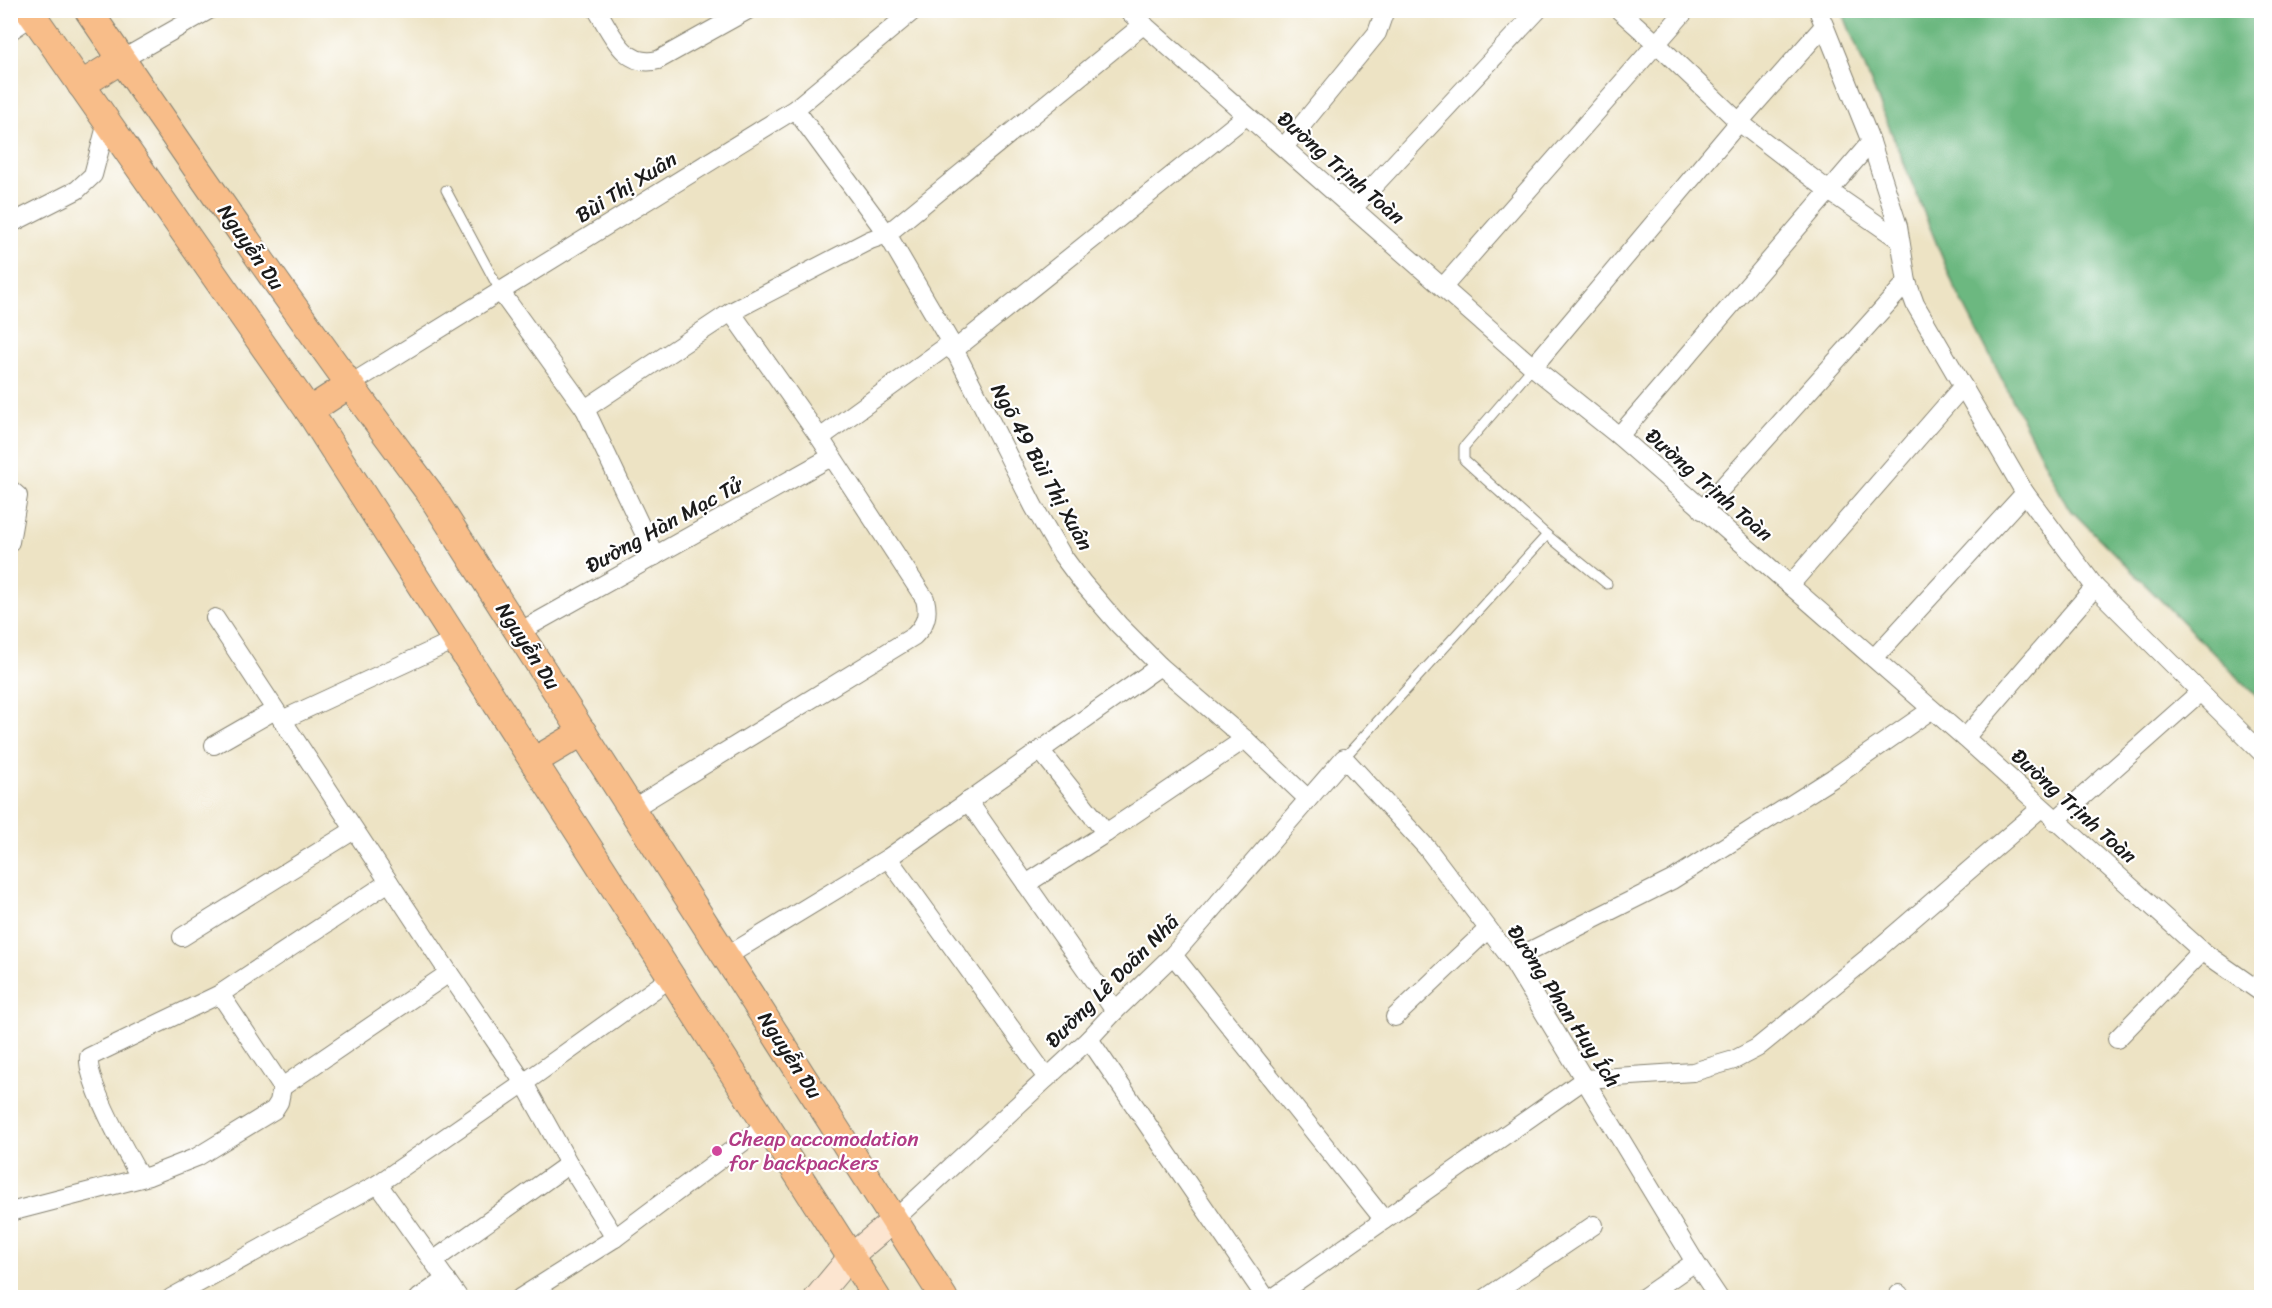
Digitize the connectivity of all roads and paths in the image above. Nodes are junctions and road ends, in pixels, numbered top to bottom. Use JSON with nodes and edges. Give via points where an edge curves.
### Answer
{"nodes":[{"id":1,"x":88,"y":10,"type":"edge"},
{"id":2,"x":209,"y":10,"type":"edge"},
{"id":3,"x":597,"y":10,"type":"edge"},
{"id":4,"x":748,"y":10,"type":"edge"},
{"id":5,"x":915,"y":10,"type":"edge"},
{"id":6,"x":1126,"y":10,"type":"edge"},
{"id":7,"x":1385,"y":10,"type":"edge"},
{"id":8,"x":1538,"y":10,"type":"edge"},
{"id":9,"x":1619,"y":10,"type":"edge"},
{"id":10,"x":1686,"y":10,"type":"edge"},
{"id":11,"x":1821,"y":18,"type":"edge"},
{"id":12,"x":24,"y":19,"type":"edge"},
{"id":13,"x":1144,"y":24,"type":"junction"},
{"id":14,"x":1657,"y":44,"type":"junction"},
{"id":15,"x":121,"y":60,"type":"junction"},
{"id":16,"x":81,"y":85,"type":"junction"},
{"id":17,"x":795,"y":109,"type":"junction"},
{"id":18,"x":1246,"y":116,"type":"junction"},
{"id":19,"x":107,"y":122,"type":"junction"},
{"id":20,"x":1739,"y":122,"type":"junction"},
{"id":21,"x":1871,"y":142,"type":"junction"},
{"id":22,"x":1284,"y":147,"type":"junction"},
{"id":23,"x":446,"y":190,"type":"dead end"},
{"id":24,"x":1829,"y":191,"type":"junction"},
{"id":25,"x":1353,"y":208,"type":"junction"},
{"id":26,"x":10,"y":224,"type":"edge"},
{"id":27,"x":887,"y":234,"type":"junction"},
{"id":28,"x":1900,"y":240,"type":"junction"},
{"id":29,"x":1907,"y":282,"type":"junction"},
{"id":30,"x":1443,"y":287,"type":"junction"},
{"id":31,"x":500,"y":291,"type":"junction"},
{"id":32,"x":731,"y":312,"type":"junction"},
{"id":33,"x":952,"y":347,"type":"junction"},
{"id":34,"x":1533,"y":367,"type":"junction"},
{"id":35,"x":349,"y":385,"type":"junction"},
{"id":36,"x":1963,"y":386,"type":"junction"},
{"id":37,"x":585,"y":409,"type":"junction"},
{"id":38,"x":309,"y":411,"type":"junction"},
{"id":39,"x":1619,"y":436,"type":"junction"},
{"id":40,"x":820,"y":438,"type":"junction"},
{"id":41,"x":831,"y":457,"type":"junction"},
{"id":42,"x":10,"y":489,"type":"edge"},
{"id":43,"x":2025,"y":493,"type":"junction"},
{"id":44,"x":1702,"y":510,"type":"junction"},
{"id":45,"x":1546,"y":535,"type":"junction"},
{"id":46,"x":10,"y":542,"type":"edge"},
{"id":47,"x":655,"y":556,"type":"junction"},
{"id":48,"x":1607,"y":584,"type":"dead end"},
{"id":49,"x":1790,"y":585,"type":"junction"},
{"id":50,"x":2095,"y":587,"type":"junction"},
{"id":51,"x":215,"y":618,"type":"dead end"},
{"id":52,"x":519,"y":632,"type":"junction"},
{"id":53,"x":455,"y":640,"type":"junction"},
{"id":54,"x":1874,"y":658,"type":"junction"},
{"id":55,"x":1160,"y":666,"type":"junction"},
{"id":56,"x":2199,"y":693,"type":"junction"},
{"id":57,"x":1931,"y":710,"type":"junction"},
{"id":58,"x":279,"y":715,"type":"junction"},
{"id":59,"x":583,"y":732,"type":"junction"},
{"id":60,"x":1965,"y":738,"type":"junction"},
{"id":61,"x":1245,"y":739,"type":"junction"},
{"id":62,"x":214,"y":745,"type":"dead end"},
{"id":63,"x":1040,"y":750,"type":"junction"},
{"id":64,"x":2262,"y":753,"type":"edge"},
{"id":65,"x":1344,"y":758,"type":"junction"},
{"id":66,"x":534,"y":761,"type":"junction"},
{"id":67,"x":1308,"y":799,"type":"junction"},
{"id":68,"x":968,"y":801,"type":"junction"},
{"id":69,"x":632,"y":808,"type":"junction"},
{"id":70,"x":2048,"y":814,"type":"junction"},
{"id":71,"x":354,"y":830,"type":"junction"},
{"id":72,"x":1106,"y":833,"type":"junction"},
{"id":73,"x":888,"y":858,"type":"junction"},
{"id":74,"x":389,"y":882,"type":"junction"},
{"id":75,"x":1026,"y":884,"type":"junction"},
{"id":76,"x":1488,"y":929,"type":"junction"},
{"id":77,"x":182,"y":937,"type":"dead end"},
{"id":78,"x":2202,"y":951,"type":"junction"},
{"id":79,"x":1173,"y":955,"type":"junction"},
{"id":80,"x":727,"y":956,"type":"junction"},
{"id":81,"x":1512,"y":960,"type":"junction"},
{"id":82,"x":449,"y":973,"type":"junction"},
{"id":83,"x":673,"y":976,"type":"junction"},
{"id":84,"x":2262,"y":993,"type":"edge"},
{"id":85,"x":220,"y":994,"type":"junction"},
{"id":86,"x":1115,"y":1011,"type":"junction"},
{"id":87,"x":1395,"y":1017,"type":"dead end"},
{"id":88,"x":2117,"y":1039,"type":"dead end"},
{"id":89,"x":1089,"y":1040,"type":"junction"},
{"id":90,"x":1047,"y":1078,"type":"junction"},
{"id":91,"x":1585,"y":1078,"type":"junction"},
{"id":92,"x":524,"y":1083,"type":"junction"},
{"id":93,"x":282,"y":1087,"type":"junction"},
{"id":94,"x":767,"y":1124,"type":"junction"},
{"id":95,"x":569,"y":1164,"type":"junction"},
{"id":96,"x":140,"y":1177,"type":"junction"},
{"id":97,"x":378,"y":1184,"type":"junction"},
{"id":98,"x":10,"y":1212,"type":"edge"},
{"id":99,"x":895,"y":1219,"type":"junction"},
{"id":100,"x":1384,"y":1220,"type":"junction"},
{"id":101,"x":1594,"y":1225,"type":"dead end"},
{"id":102,"x":615,"y":1238,"type":"junction"},
{"id":103,"x":851,"y":1256,"type":"junction"},
{"id":104,"x":434,"y":1261,"type":"junction"},
{"id":105,"x":1695,"y":1262,"type":"junction"},
{"id":106,"x":446,"y":1279,"type":"junction"},
{"id":107,"x":171,"y":1298,"type":"edge"},
{"id":108,"x":419,"y":1298,"type":"edge"},
{"id":109,"x":459,"y":1298,"type":"edge"},
{"id":110,"x":520,"y":1298,"type":"edge"},
{"id":111,"x":816,"y":1298,"type":"edge"},
{"id":112,"x":877,"y":1298,"type":"edge"},
{"id":113,"x":944,"y":1298,"type":"edge"},
{"id":114,"x":1266,"y":1298,"type":"edge"},
{"id":115,"x":1273,"y":1298,"type":"edge"},
{"id":116,"x":1486,"y":1298,"type":"edge"},
{"id":117,"x":1643,"y":1298,"type":"edge"},
{"id":118,"x":1719,"y":1298,"type":"edge"}],
"edges":[{"from":1,"to":15,"type":"main road","name":"Nguyễn Du"},
{"from":2,"to":15,"type":"street"},
{"from":3,"to":4,"type":"street","via":[[622,50],[644,62],[658,60]]},
{"from":5,"to":17,"type":"street","name":"Bùi Thị Xuân"},
{"from":6,"to":13,"type":"street","name":"Đường Trịnh Toàn"},
{"from":7,"to":22,"type":"street","via":[[1377,33]]},
{"from":8,"to":25,"type":"street"},
{"from":9,"to":14,"type":"street"},
{"from":10,"to":14,"type":"street"},
{"from":11,"to":20,"type":"street"},
{"from":11,"to":21,"type":"street"},
{"from":12,"to":16,"type":"main road"},
{"from":13,"to":18,"type":"street","name":"Đường Trịnh Toàn"},
{"from":13,"to":27,"type":"street"},
{"from":14,"to":20,"type":"street"},
{"from":14,"to":30,"type":"street"},
{"from":15,"to":16,"type":"main road"},
{"from":15,"to":35,"type":"main road","name":"Nguyễn Du"},
{"from":16,"to":19,"type":"main road"},
{"from":17,"to":27,"type":"street","name":"Ngõ 49 Bùi Thị Xuân"},
{"from":17,"to":31,"type":"street","name":"Bùi Thị Xuân"},
{"from":18,"to":22,"type":"street","name":"Đường Trịnh Toàn"},
{"from":18,"to":33,"type":"street"},
{"from":19,"to":26,"type":"street","via":[[93,175],[77,190]]},
{"from":19,"to":38,"type":"main road"},
{"from":20,"to":24,"type":"street"},
{"from":20,"to":34,"type":"street"},
{"from":21,"to":24,"type":"street"},
{"from":21,"to":28,"type":"street"},
{"from":22,"to":25,"type":"street","name":"Đường Trịnh Toàn"},
{"from":23,"to":31,"type":"lane"},
{"from":24,"to":28,"type":"street"},
{"from":24,"to":39,"type":"street"},
{"from":25,"to":30,"type":"street","name":"Đường Trịnh Toàn"},
{"from":27,"to":32,"type":"street"},
{"from":27,"to":33,"type":"street","name":"Ngõ 49 Bùi Thị Xuân"},
{"from":28,"to":29,"type":"street"},
{"from":29,"to":36,"type":"street","via":[[1915,304]]},
{"from":29,"to":44,"type":"street"},
{"from":30,"to":34,"type":"street","name":"Đường Trịnh Toàn"},
{"from":31,"to":35,"type":"street","name":"Bùi Thị Xuân"},
{"from":31,"to":37,"type":"street"},
{"from":32,"to":37,"type":"street"},
{"from":32,"to":40,"type":"street"},
{"from":33,"to":40,"type":"street"},
{"from":33,"to":55,"type":"street","name":"Ngõ 49 Bùi Thị Xuân","via":[[1062,555],[1119,625]]},
{"from":34,"to":39,"type":"street","name":"Đường Trịnh Toàn"},
{"from":34,"to":45,"type":"lane","via":[[1464,447],[1463,454],[1467,463]]},
{"from":35,"to":38,"type":"main road"},
{"from":35,"to":52,"type":"main road","name":"Nguyễn Du","via":[[429,492]]},
{"from":36,"to":43,"type":"street"},
{"from":36,"to":49,"type":"street"},
{"from":37,"to":47,"type":"street"},
{"from":38,"to":53,"type":"main road"},
{"from":39,"to":44,"type":"street","name":"Đường Trịnh Toàn"},
{"from":40,"to":41,"type":"street"},
{"from":41,"to":47,"type":"street","name":"Đường Hàn Mạc Tử"},
{"from":41,"to":69,"type":"street","via":[[925,599],[926,619],[921,629]]},
{"from":42,"to":46,"type":"street","via":[[18,496]]},
{"from":43,"to":50,"type":"street"},
{"from":43,"to":54,"type":"street"},
{"from":44,"to":49,"type":"street","name":"Đường Trịnh Toàn"},
{"from":45,"to":48,"type":"lane"},
{"from":45,"to":65,"type":"lane"},
{"from":47,"to":52,"type":"street","name":"Đường Hàn Mạc Tử"},
{"from":49,"to":54,"type":"street","name":"Đường Trịnh Toàn"},
{"from":50,"to":56,"type":"street"},
{"from":50,"to":60,"type":"street"},
{"from":51,"to":58,"type":"street"},
{"from":52,"to":59,"type":"main road","name":"Nguyễn Du"},
{"from":53,"to":58,"type":"street"},
{"from":53,"to":66,"type":"main road"},
{"from":54,"to":57,"type":"street","name":"Đường Trịnh Toàn"},
{"from":55,"to":61,"type":"street","name":"Ngõ 49 Bùi Thị Xuân"},
{"from":55,"to":63,"type":"street"},
{"from":56,"to":64,"type":"street"},
{"from":56,"to":70,"type":"street"},
{"from":57,"to":60,"type":"street","name":"Đường Trịnh Toàn"},
{"from":57,"to":81,"type":"street","via":[[1833,778],[1672,880]]},
{"from":58,"to":62,"type":"street"},
{"from":58,"to":71,"type":"street"},
{"from":59,"to":66,"type":"main road"},
{"from":59,"to":69,"type":"main road","name":"Nguyễn Du"},
{"from":60,"to":70,"type":"street","name":"Đường Trịnh Toàn"},
{"from":61,"to":67,"type":"street","name":"Ngõ 49 Bùi Thị Xuân"},
{"from":61,"to":72,"type":"street"},
{"from":63,"to":68,"type":"street"},
{"from":63,"to":72,"type":"street"},
{"from":65,"to":67,"type":"street","name":"Đường Lê Doãn Nhã"},
{"from":65,"to":76,"type":"street","name":"Đường Phan Huy Ích","via":[[1426,848]]},
{"from":66,"to":83,"type":"main road"},
{"from":67,"to":79,"type":"street","name":"Đường Lê Doãn Nhã"},
{"from":68,"to":73,"type":"street"},
{"from":68,"to":75,"type":"street"},
{"from":69,"to":80,"type":"main road","name":"Nguyễn Du"},
{"from":70,"to":78,"type":"street","name":"Đường Trịnh Toàn"},
{"from":70,"to":91,"type":"street","via":[[1757,1048],[1734,1060],[1693,1072]]},
{"from":71,"to":74,"type":"street"},
{"from":71,"to":77,"type":"street"},
{"from":72,"to":75,"type":"street"},
{"from":73,"to":80,"type":"street"},
{"from":73,"to":90,"type":"street"},
{"from":74,"to":82,"type":"street"},
{"from":74,"to":85,"type":"street"},
{"from":75,"to":86,"type":"street"},
{"from":76,"to":81,"type":"street","name":"Đường Phan Huy Ích"},
{"from":76,"to":87,"type":"street"},
{"from":78,"to":84,"type":"street","name":"Đường Trịnh Toàn"},
{"from":78,"to":88,"type":"street"},
{"from":79,"to":86,"type":"street","name":"Đường Lê Doãn Nhã"},
{"from":79,"to":100,"type":"street"},
{"from":80,"to":99,"type":"main road","name":"Nguyễn Du"},
{"from":81,"to":91,"type":"street","name":"Đường Phan Huy Ích"},
{"from":82,"to":92,"type":"street"},
{"from":82,"to":93,"type":"street"},
{"from":83,"to":92,"type":"street"},
{"from":83,"to":94,"type":"main road"},
{"from":85,"to":93,"type":"street"},
{"from":85,"to":96,"type":"street","via":[[89,1057],[95,1086]]},
{"from":86,"to":89,"type":"street","name":"Đường Lê Doãn Nhã"},
{"from":89,"to":90,"type":"street","name":"Đường Lê Doãn Nhã"},
{"from":89,"to":114,"type":"street"},
{"from":90,"to":99,"type":"street","name":"Đường Lê Doãn Nhã"},
{"from":91,"to":100,"type":"street"},
{"from":91,"to":105,"type":"street","name":"Đường Phan Huy Ích"},
{"from":92,"to":95,"type":"street"},
{"from":92,"to":97,"type":"street"},
{"from":93,"to":96,"type":"street","via":[[277,1107],[261,1119],[197,1156]]},
{"from":94,"to":102,"type":"street"},
{"from":94,"to":103,"type":"main road"},
{"from":95,"to":102,"type":"street"},
{"from":95,"to":104,"type":"street"},
{"from":96,"to":98,"type":"street"},
{"from":97,"to":104,"type":"street"},
{"from":97,"to":107,"type":"street"},
{"from":99,"to":103,"type":"street"},
{"from":99,"to":113,"type":"main road","name":"Nguyễn Du"},
{"from":100,"to":115,"type":"street"},
{"from":101,"to":116,"type":"street"},
{"from":102,"to":110,"type":"street"},
{"from":103,"to":111,"type":"street"},
{"from":103,"to":112,"type":"main road"},
{"from":104,"to":106,"type":"street"},
{"from":105,"to":117,"type":"street"},
{"from":105,"to":118,"type":"street","name":"Đường Phan Huy Ích"},
{"from":106,"to":108,"type":"street"},
{"from":106,"to":109,"type":"street"}]}
